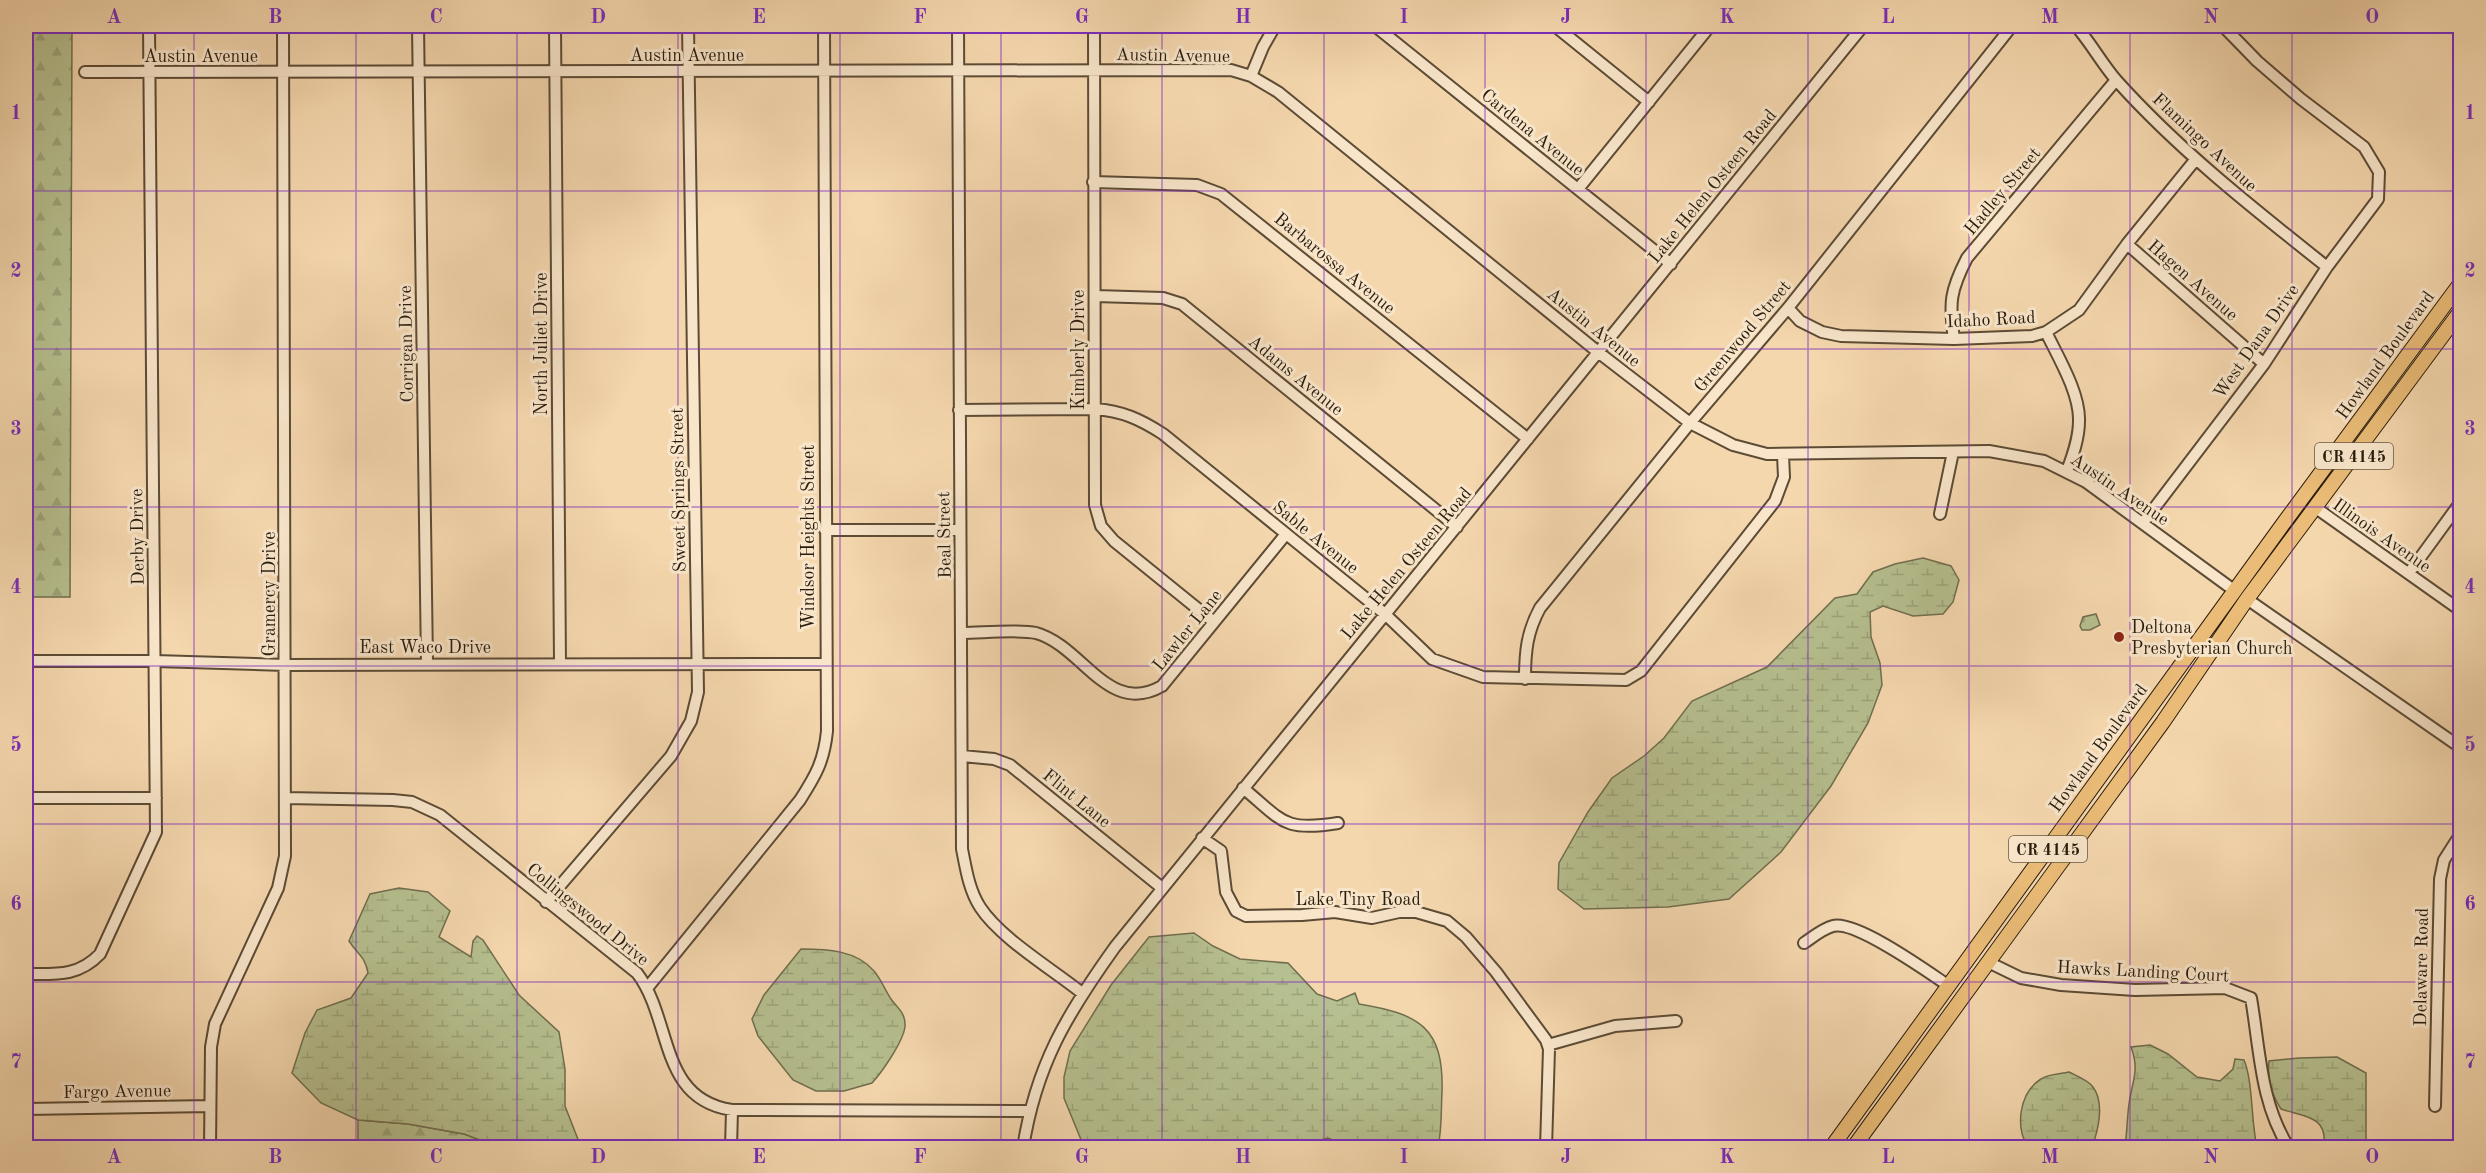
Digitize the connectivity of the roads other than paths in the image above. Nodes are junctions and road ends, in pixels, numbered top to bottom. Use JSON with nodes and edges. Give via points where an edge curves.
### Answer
{"nodes":[{"id":1,"x":149,"y":26,"type":"edge"},
{"id":2,"x":283,"y":26,"type":"edge"},
{"id":3,"x":418,"y":26,"type":"edge"},
{"id":4,"x":555,"y":26,"type":"edge"},
{"id":5,"x":688,"y":26,"type":"edge"},
{"id":6,"x":824,"y":26,"type":"edge"},
{"id":7,"x":958,"y":26,"type":"edge"},
{"id":8,"x":1094,"y":26,"type":"edge"},
{"id":9,"x":1275,"y":26,"type":"edge"},
{"id":10,"x":1376,"y":26,"type":"edge"},
{"id":11,"x":1555,"y":26,"type":"edge"},
{"id":12,"x":1710,"y":26,"type":"edge"},
{"id":13,"x":1863,"y":26,"type":"edge"},
{"id":14,"x":2012,"y":26,"type":"edge"},
{"id":15,"x":2076,"y":26,"type":"edge"},
{"id":16,"x":2223,"y":26,"type":"edge"},
{"id":17,"x":824,"y":70,"type":"junction"},
{"id":18,"x":555,"y":71,"type":"junction"},
{"id":19,"x":688,"y":71,"type":"junction"},
{"id":20,"x":1094,"y":71,"type":"junction"},
{"id":21,"x":85,"y":72,"type":"dead end"},
{"id":22,"x":149,"y":72,"type":"junction"},
{"id":23,"x":419,"y":72,"type":"junction"},
{"id":24,"x":958,"y":72,"type":"junction"},
{"id":25,"x":283,"y":73,"type":"junction"},
{"id":26,"x":1251,"y":76,"type":"junction"},
{"id":27,"x":2116,"y":80,"type":"junction"},
{"id":28,"x":1649,"y":102,"type":"junction"},
{"id":29,"x":2196,"y":159,"type":"junction"},
{"id":30,"x":1093,"y":182,"type":"junction"},
{"id":31,"x":1578,"y":189,"type":"junction"},
{"id":32,"x":2127,"y":244,"type":"junction"},
{"id":33,"x":1671,"y":264,"type":"junction"},
{"id":34,"x":2327,"y":267,"type":"junction"},
{"id":35,"x":2460,"y":284,"type":"edge"},
{"id":36,"x":1095,"y":296,"type":"junction"},
{"id":37,"x":1788,"y":308,"type":"junction"},
{"id":38,"x":2460,"y":312,"type":"edge"},
{"id":39,"x":2046,"y":332,"type":"junction"},
{"id":40,"x":1954,"y":339,"type":"junction"},
{"id":41,"x":1598,"y":352,"type":"junction"},
{"id":42,"x":2264,"y":364,"type":"junction"},
{"id":43,"x":1095,"y":409,"type":"junction"},
{"id":44,"x":959,"y":410,"type":"junction"},
{"id":45,"x":1690,"y":423,"type":"junction"},
{"id":46,"x":1528,"y":439,"type":"junction"},
{"id":47,"x":1953,"y":452,"type":"junction"},
{"id":48,"x":1783,"y":455,"type":"junction"},
{"id":49,"x":2067,"y":471,"type":"junction"},
{"id":50,"x":2460,"y":503,"type":"edge"},
{"id":51,"x":2316,"y":508,"type":"junction"},
{"id":52,"x":1940,"y":514,"type":"dead end"},
{"id":53,"x":2143,"y":523,"type":"junction"},
{"id":54,"x":1457,"y":527,"type":"junction"},
{"id":55,"x":825,"y":530,"type":"junction"},
{"id":56,"x":960,"y":530,"type":"junction"},
{"id":57,"x":1286,"y":534,"type":"junction"},
{"id":58,"x":2409,"y":573,"type":"junction"},
{"id":59,"x":2235,"y":591,"type":"junction"},
{"id":60,"x":2247,"y":600,"type":"junction"},
{"id":61,"x":2460,"y":610,"type":"edge"},
{"id":62,"x":1385,"y":614,"type":"junction"},
{"id":63,"x":1214,"y":622,"type":"junction"},
{"id":64,"x":962,"y":633,"type":"junction"},
{"id":65,"x":26,"y":661,"type":"edge"},
{"id":66,"x":154,"y":661,"type":"junction"},
{"id":67,"x":427,"y":663,"type":"junction"},
{"id":68,"x":560,"y":663,"type":"junction"},
{"id":69,"x":698,"y":663,"type":"junction"},
{"id":70,"x":825,"y":664,"type":"junction"},
{"id":71,"x":285,"y":665,"type":"junction"},
{"id":72,"x":1525,"y":679,"type":"junction"},
{"id":73,"x":2460,"y":747,"type":"edge"},
{"id":74,"x":962,"y":756,"type":"junction"},
{"id":75,"x":1243,"y":788,"type":"junction"},
{"id":76,"x":26,"y":798,"type":"edge"},
{"id":77,"x":156,"y":798,"type":"junction"},
{"id":78,"x":286,"y":798,"type":"junction"},
{"id":79,"x":1338,"y":823,"type":"dead end"},
{"id":80,"x":2460,"y":835,"type":"edge"},
{"id":81,"x":1202,"y":838,"type":"junction"},
{"id":82,"x":1162,"y":888,"type":"junction"},
{"id":83,"x":546,"y":902,"type":"junction"},
{"id":84,"x":1804,"y":943,"type":"dead end"},
{"id":85,"x":1988,"y":962,"type":"junction"},
{"id":86,"x":26,"y":974,"type":"edge"},
{"id":87,"x":1948,"y":986,"type":"junction"},
{"id":88,"x":648,"y":987,"type":"junction"},
{"id":89,"x":1082,"y":993,"type":"junction"},
{"id":90,"x":1676,"y":1021,"type":"dead end"},
{"id":91,"x":1548,"y":1045,"type":"junction"},
{"id":92,"x":210,"y":1106,"type":"junction"},
{"id":93,"x":2434,"y":1106,"type":"dead end"},
{"id":94,"x":26,"y":1109,"type":"edge"},
{"id":95,"x":732,"y":1110,"type":"junction"},
{"id":96,"x":1029,"y":1111,"type":"junction"},
{"id":97,"x":210,"y":1148,"type":"edge"},
{"id":98,"x":731,"y":1148,"type":"edge"},
{"id":99,"x":1023,"y":1148,"type":"edge"},
{"id":100,"x":1546,"y":1148,"type":"edge"},
{"id":101,"x":1831,"y":1148,"type":"edge"},
{"id":102,"x":1853,"y":1148,"type":"edge"},
{"id":103,"x":2289,"y":1148,"type":"edge"}],
"edges":[{"from":1,"to":22,"type":"street","name":"Derby Drive"},
{"from":2,"to":25,"type":"street","name":"Gramercy Drive"},
{"from":3,"to":23,"type":"street","name":"Corrigan Drive"},
{"from":4,"to":18,"type":"street","name":"North Juliet Drive"},
{"from":5,"to":19,"type":"street","name":"Sweet Springs Street"},
{"from":6,"to":17,"type":"street","name":"Windsor Heights Street"},
{"from":7,"to":24,"type":"street","name":"Beal Street"},
{"from":8,"to":20,"type":"street","name":"Kimberly Drive"},
{"from":9,"to":26,"type":"street"},
{"from":10,"to":31,"type":"street","name":"Cardena Avenue"},
{"from":11,"to":28,"type":"street"},
{"from":12,"to":28,"type":"street"},
{"from":13,"to":33,"type":"street","name":"Lake Helen Osteen Road"},
{"from":14,"to":37,"type":"street","name":"Greenwood Street"},
{"from":15,"to":27,"type":"street","name":"Flamingo Avenue"},
{"from":16,"to":34,"type":"street","name":"West Dana Drive","via":[[2301,99],[2364,147],[2379,172],[2378,199]]},
{"from":17,"to":19,"type":"street","name":"Austin Avenue"},
{"from":17,"to":24,"type":"street","name":"Austin Avenue"},
{"from":17,"to":55,"type":"street","name":"Windsor Heights Street"},
{"from":18,"to":19,"type":"street","name":"Austin Avenue"},
{"from":18,"to":23,"type":"street","name":"Austin Avenue"},
{"from":18,"to":68,"type":"street","name":"North Juliet Drive"},
{"from":19,"to":69,"type":"street","name":"Sweet Springs Street"},
{"from":20,"to":24,"type":"street","name":"Austin Avenue"},
{"from":20,"to":26,"type":"street","name":"Austin Avenue","via":[[1231,70]]},
{"from":20,"to":30,"type":"street","name":"Kimberly Drive"},
{"from":21,"to":22,"type":"street","name":"Austin Avenue"},
{"from":22,"to":25,"type":"street","name":"Austin Avenue"},
{"from":22,"to":66,"type":"street","name":"Derby Drive"},
{"from":23,"to":25,"type":"street","name":"Austin Avenue"},
{"from":23,"to":67,"type":"street","name":"Corrigan Drive"},
{"from":24,"to":44,"type":"street","name":"Beal Street"},
{"from":25,"to":71,"type":"street","name":"Gramercy Drive"},
{"from":26,"to":41,"type":"street","name":"Austin Avenue","via":[[1278,92]]},
{"from":27,"to":29,"type":"street","name":"Flamingo Avenue"},
{"from":27,"to":40,"type":"street","name":"Hadley Street","via":[[1967,258],[1957,277],[1950,306]]},
{"from":28,"to":31,"type":"street"},
{"from":29,"to":32,"type":"street","name":"Idaho Road"},
{"from":29,"to":34,"type":"street","name":"Flamingo Avenue"},
{"from":30,"to":36,"type":"street","name":"Kimberly Drive"},
{"from":30,"to":46,"type":"street","name":"Barbarossa Avenue","via":[[1197,185],[1221,194]]},
{"from":31,"to":33,"type":"street","name":"Cardena Avenue"},
{"from":32,"to":39,"type":"street","name":"Idaho Road","via":[[2079,310]]},
{"from":32,"to":42,"type":"street","name":"Hagen Avenue"},
{"from":33,"to":41,"type":"street","name":"Lake Helen Osteen Road"},
{"from":34,"to":42,"type":"street","name":"West Dana Drive"},
{"from":35,"to":59,"type":"main road","name":"Howland Boulevard","number":"CR 4145"},
{"from":36,"to":43,"type":"street","name":"Kimberly Drive"},
{"from":36,"to":54,"type":"street","name":"Adams Avenue","via":[[1163,298],[1182,304]]},
{"from":37,"to":40,"type":"street","name":"Idaho Road","via":[[1800,321],[1841,336]]},
{"from":37,"to":45,"type":"street","name":"Greenwood Street"},
{"from":38,"to":51,"type":"main road","name":"Howland Boulevard","number":"CR 4145"},
{"from":39,"to":40,"type":"street","name":"Idaho Road"},
{"from":39,"to":49,"type":"street","via":[[2077,400],[2076,445]]},
{"from":41,"to":45,"type":"street","name":"Austin Avenue"},
{"from":41,"to":46,"type":"street","name":"Lake Helen Osteen Road"},
{"from":42,"to":53,"type":"street","name":"West Dana Drive"},
{"from":43,"to":44,"type":"street","name":"Sable Avenue"},
{"from":43,"to":57,"type":"street","name":"Sable Avenue","via":[[1117,410],[1139,418]]},
{"from":43,"to":63,"type":"street","name":"Kimberly Drive","via":[[1095,505],[1101,526],[1114,541]]},
{"from":44,"to":56,"type":"street","name":"Beal Street"},
{"from":45,"to":48,"type":"street","name":"Austin Avenue","via":[[1733,445]]},
{"from":45,"to":72,"type":"street","name":"Greenwood Street","via":[[1540,608],[1525,649]]},
{"from":46,"to":54,"type":"street","name":"Lake Helen Osteen Road"},
{"from":47,"to":48,"type":"street","name":"Austin Avenue"},
{"from":47,"to":49,"type":"street","name":"Austin Avenue","via":[[2012,454]]},
{"from":47,"to":52,"type":"street"},
{"from":48,"to":72,"type":"street","name":"Sable Avenue","via":[[1784,477],[1775,501],[1641,671],[1626,680]]},
{"from":49,"to":53,"type":"street","name":"Austin Avenue"},
{"from":50,"to":58,"type":"street"},
{"from":51,"to":58,"type":"street","name":"Illinois Avenue"},
{"from":51,"to":60,"type":"main road","name":"Howland Boulevard","number":"CR 4145"},
{"from":53,"to":59,"type":"street","name":"Austin Avenue"},
{"from":54,"to":62,"type":"street","name":"Lake Helen Osteen Road"},
{"from":55,"to":56,"type":"street"},
{"from":55,"to":70,"type":"street","name":"Windsor Heights Street"},
{"from":56,"to":64,"type":"street","name":"Beal Street"},
{"from":57,"to":62,"type":"street","name":"Sable Avenue"},
{"from":57,"to":63,"type":"street","name":"Lawler Lane"},
{"from":58,"to":61,"type":"street","name":"Illinois Avenue"},
{"from":59,"to":60,"type":"main road"},
{"from":59,"to":87,"type":"main road","name":"Howland Boulevard","number":"CR 4145"},
{"from":60,"to":73,"type":"street"},
{"from":60,"to":85,"type":"main road","name":"Howland Boulevard","number":"CR 4145"},
{"from":62,"to":72,"type":"street","name":"Sable Avenue","via":[[1432,659],[1483,677]]},
{"from":62,"to":75,"type":"street","name":"Lake Helen Osteen Road"},
{"from":63,"to":64,"type":"street","name":"Lawler Lane","via":[[1162,686],[1151,692],[1127,694],[1109,686],[1058,642],[1034,633]]},
{"from":64,"to":74,"type":"street","name":"Beal Street"},
{"from":65,"to":66,"type":"street","name":"East Waco Drive"},
{"from":66,"to":71,"type":"street","name":"East Waco Drive"},
{"from":66,"to":77,"type":"street","name":"Derby Drive"},
{"from":67,"to":68,"type":"street","name":"East Waco Drive"},
{"from":67,"to":71,"type":"street","name":"East Waco Drive"},
{"from":68,"to":69,"type":"street","name":"East Waco Drive"},
{"from":69,"to":70,"type":"street","name":"East Waco Drive"},
{"from":69,"to":83,"type":"street","name":"Sweet Springs Street","via":[[698,692],[691,721],[671,756]]},
{"from":70,"to":88,"type":"street","name":"Windsor Heights Street","via":[[827,731],[819,771],[800,800]]},
{"from":71,"to":78,"type":"street","name":"Gramercy Drive"},
{"from":74,"to":82,"type":"street","name":"Flint Lane","via":[[1010,765]]},
{"from":74,"to":89,"type":"street","name":"Beal Street","via":[[962,849],[969,882],[980,906],[997,928]]},
{"from":75,"to":79,"type":"street","via":[[1288,825],[1308,828]]},
{"from":75,"to":81,"type":"street","name":"Lake Helen Osteen Road"},
{"from":76,"to":77,"type":"street"},
{"from":77,"to":86,"type":"street","name":"Derby Drive","via":[[156,832],[100,954],[78,971]]},
{"from":78,"to":83,"type":"street","name":"Collingswood Drive","via":[[412,802],[440,815]]},
{"from":78,"to":92,"type":"street","name":"Gramercy Drive","via":[[285,856],[278,888],[215,1024]]},
{"from":80,"to":93,"type":"street","name":"Delaware Road","via":[[2444,860],[2440,879]]},
{"from":81,"to":82,"type":"street","name":"Lake Helen Osteen Road"},
{"from":81,"to":91,"type":"street","name":"Lake Tiny Road","via":[[1221,851],[1226,892],[1236,911],[1246,916],[1335,912],[1371,918],[1416,912],[1447,921],[1496,972]]},
{"from":82,"to":89,"type":"street","name":"Lake Helen Osteen Road"},
{"from":83,"to":88,"type":"street","name":"Collingswood Drive","via":[[637,973]]},
{"from":84,"to":87,"type":"street","via":[[1833,926],[1846,925]]},
{"from":85,"to":102,"type":"main road","name":"Howland Boulevard","number":"CR 4145"},
{"from":85,"to":103,"type":"street","name":"Hawks Landing Court","via":[[2020,978],[2061,985],[2135,990],[2225,988],[2251,998],[2261,1078],[2278,1131]]},
{"from":87,"to":101,"type":"main road","name":"Howland Boulevard","number":"CR 4145"},
{"from":88,"to":95,"type":"street","name":"Collingswood Drive","via":[[678,1076],[691,1093]]},
{"from":89,"to":96,"type":"street","name":"Lake Helen Osteen Road","via":[[1057,1035]]},
{"from":90,"to":91,"type":"street","via":[[1615,1026]]},
{"from":91,"to":100,"type":"street"},
{"from":92,"to":94,"type":"street","name":"Fargo Avenue"},
{"from":92,"to":97,"type":"street","name":"Gramercy Drive"},
{"from":95,"to":96,"type":"street","name":"Collingswood Drive"},
{"from":95,"to":98,"type":"street"},
{"from":96,"to":99,"type":"street","name":"Lake Helen Osteen Road"}]}
